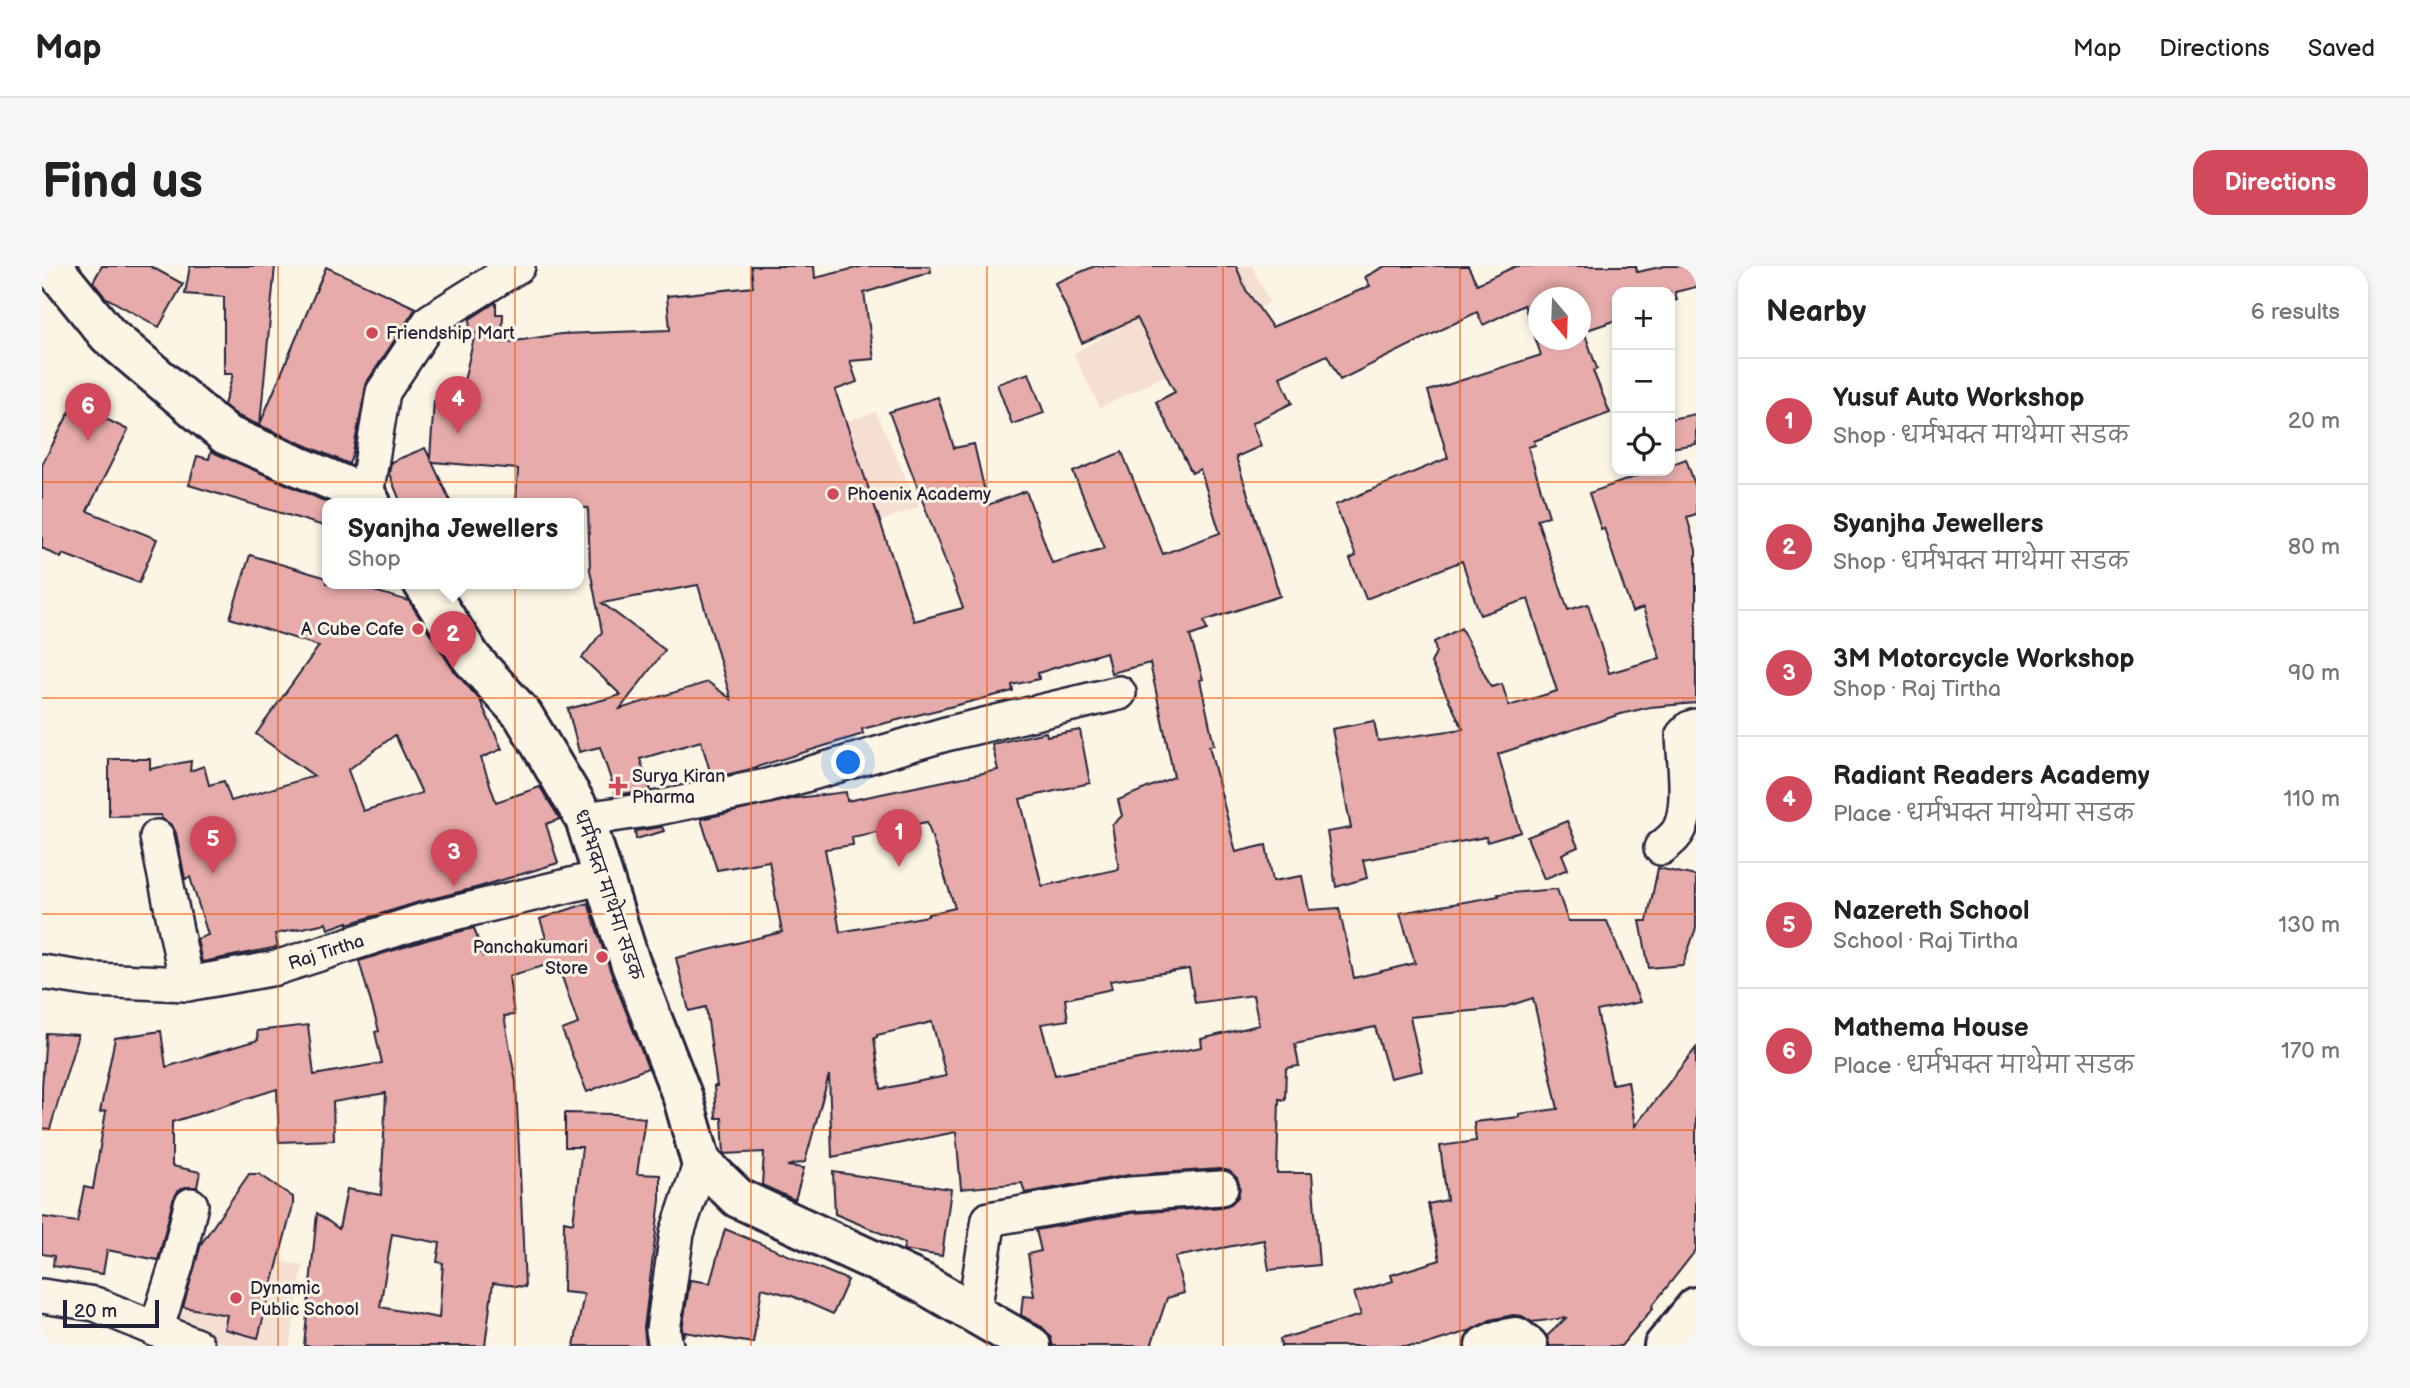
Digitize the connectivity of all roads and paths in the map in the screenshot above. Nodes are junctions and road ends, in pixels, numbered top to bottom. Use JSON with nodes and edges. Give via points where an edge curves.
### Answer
{"nodes":[{"id":1,"x":52,"y":266,"type":"edge"},
{"id":2,"x":518,"y":266,"type":"edge"},
{"id":3,"x":366,"y":498,"type":"edge"},
{"id":4,"x":368,"y":498,"type":"edge"},
{"id":5,"x":427,"y":589,"type":"edge"},
{"id":6,"x":1119,"y":693,"type":"dead end"},
{"id":7,"x":1696,"y":726,"type":"edge"},
{"id":8,"x":585,"y":818,"type":"junction"},
{"id":9,"x":157,"y":837,"type":"dead end"},
{"id":10,"x":1661,"y":848,"type":"dead end"},
{"id":11,"x":604,"y":877,"type":"junction"},
{"id":12,"x":42,"y":972,"type":"edge"},
{"id":13,"x":187,"y":984,"type":"junction"},
{"id":14,"x":701,"y":1161,"type":"junction"},
{"id":15,"x":1221,"y":1188,"type":"dead end"},
{"id":16,"x":191,"y":1205,"type":"dead end"},
{"id":17,"x":42,"y":1296,"type":"edge"},
{"id":18,"x":1696,"y":1307,"type":"edge"},
{"id":19,"x":974,"y":1311,"type":"junction"},
{"id":20,"x":156,"y":1330,"type":"junction"},
{"id":21,"x":197,"y":1346,"type":"edge"},
{"id":22,"x":666,"y":1346,"type":"edge"},
{"id":23,"x":1031,"y":1346,"type":"edge"},
{"id":24,"x":1485,"y":1346,"type":"edge"},
{"id":25,"x":1528,"y":1346,"type":"edge"},
{"id":26,"x":1664,"y":1346,"type":"edge"}],
"edges":[{"from":1,"to":3,"type":"main road","via":[[108,335],[226,435]]},
{"from":2,"to":4,"type":"street","via":[[430,321],[383,391]]},
{"from":5,"to":8,"type":"main road","name":"धर्मभक्त माथेमा सडक","via":[[472,659],[523,715]]},
{"from":6,"to":8,"type":"street","via":[[946,734],[766,786]]},
{"from":7,"to":10,"type":"street","via":[[1683,735],[1685,811],[1681,827]]},
{"from":8,"to":11,"type":"main road","name":"धर्मभक्त माथेमा सडक"},
{"from":9,"to":13,"type":"street"},
{"from":11,"to":13,"type":"street","name":"Raj Tirtha","via":[[425,920],[275,968]]},
{"from":11,"to":14,"type":"main road","name":"धर्मभक्त माथेमा सडक"},
{"from":12,"to":13,"type":"street","name":"Raj Tirtha"},
{"from":14,"to":19,"type":"main road","via":[[738,1198]]},
{"from":14,"to":22,"type":"street","via":[[677,1233],[663,1330]]},
{"from":15,"to":19,"type":"street","via":[[1130,1194],[989,1219]]},
{"from":16,"to":20,"type":"street"},
{"from":17,"to":20,"type":"street","via":[[95,1304]]},
{"from":18,"to":26,"type":"main road"},
{"from":19,"to":23,"type":"main road"},
{"from":20,"to":21,"type":"street"},
{"from":24,"to":25,"type":"main road","via":[[1516,1337]]}]}
